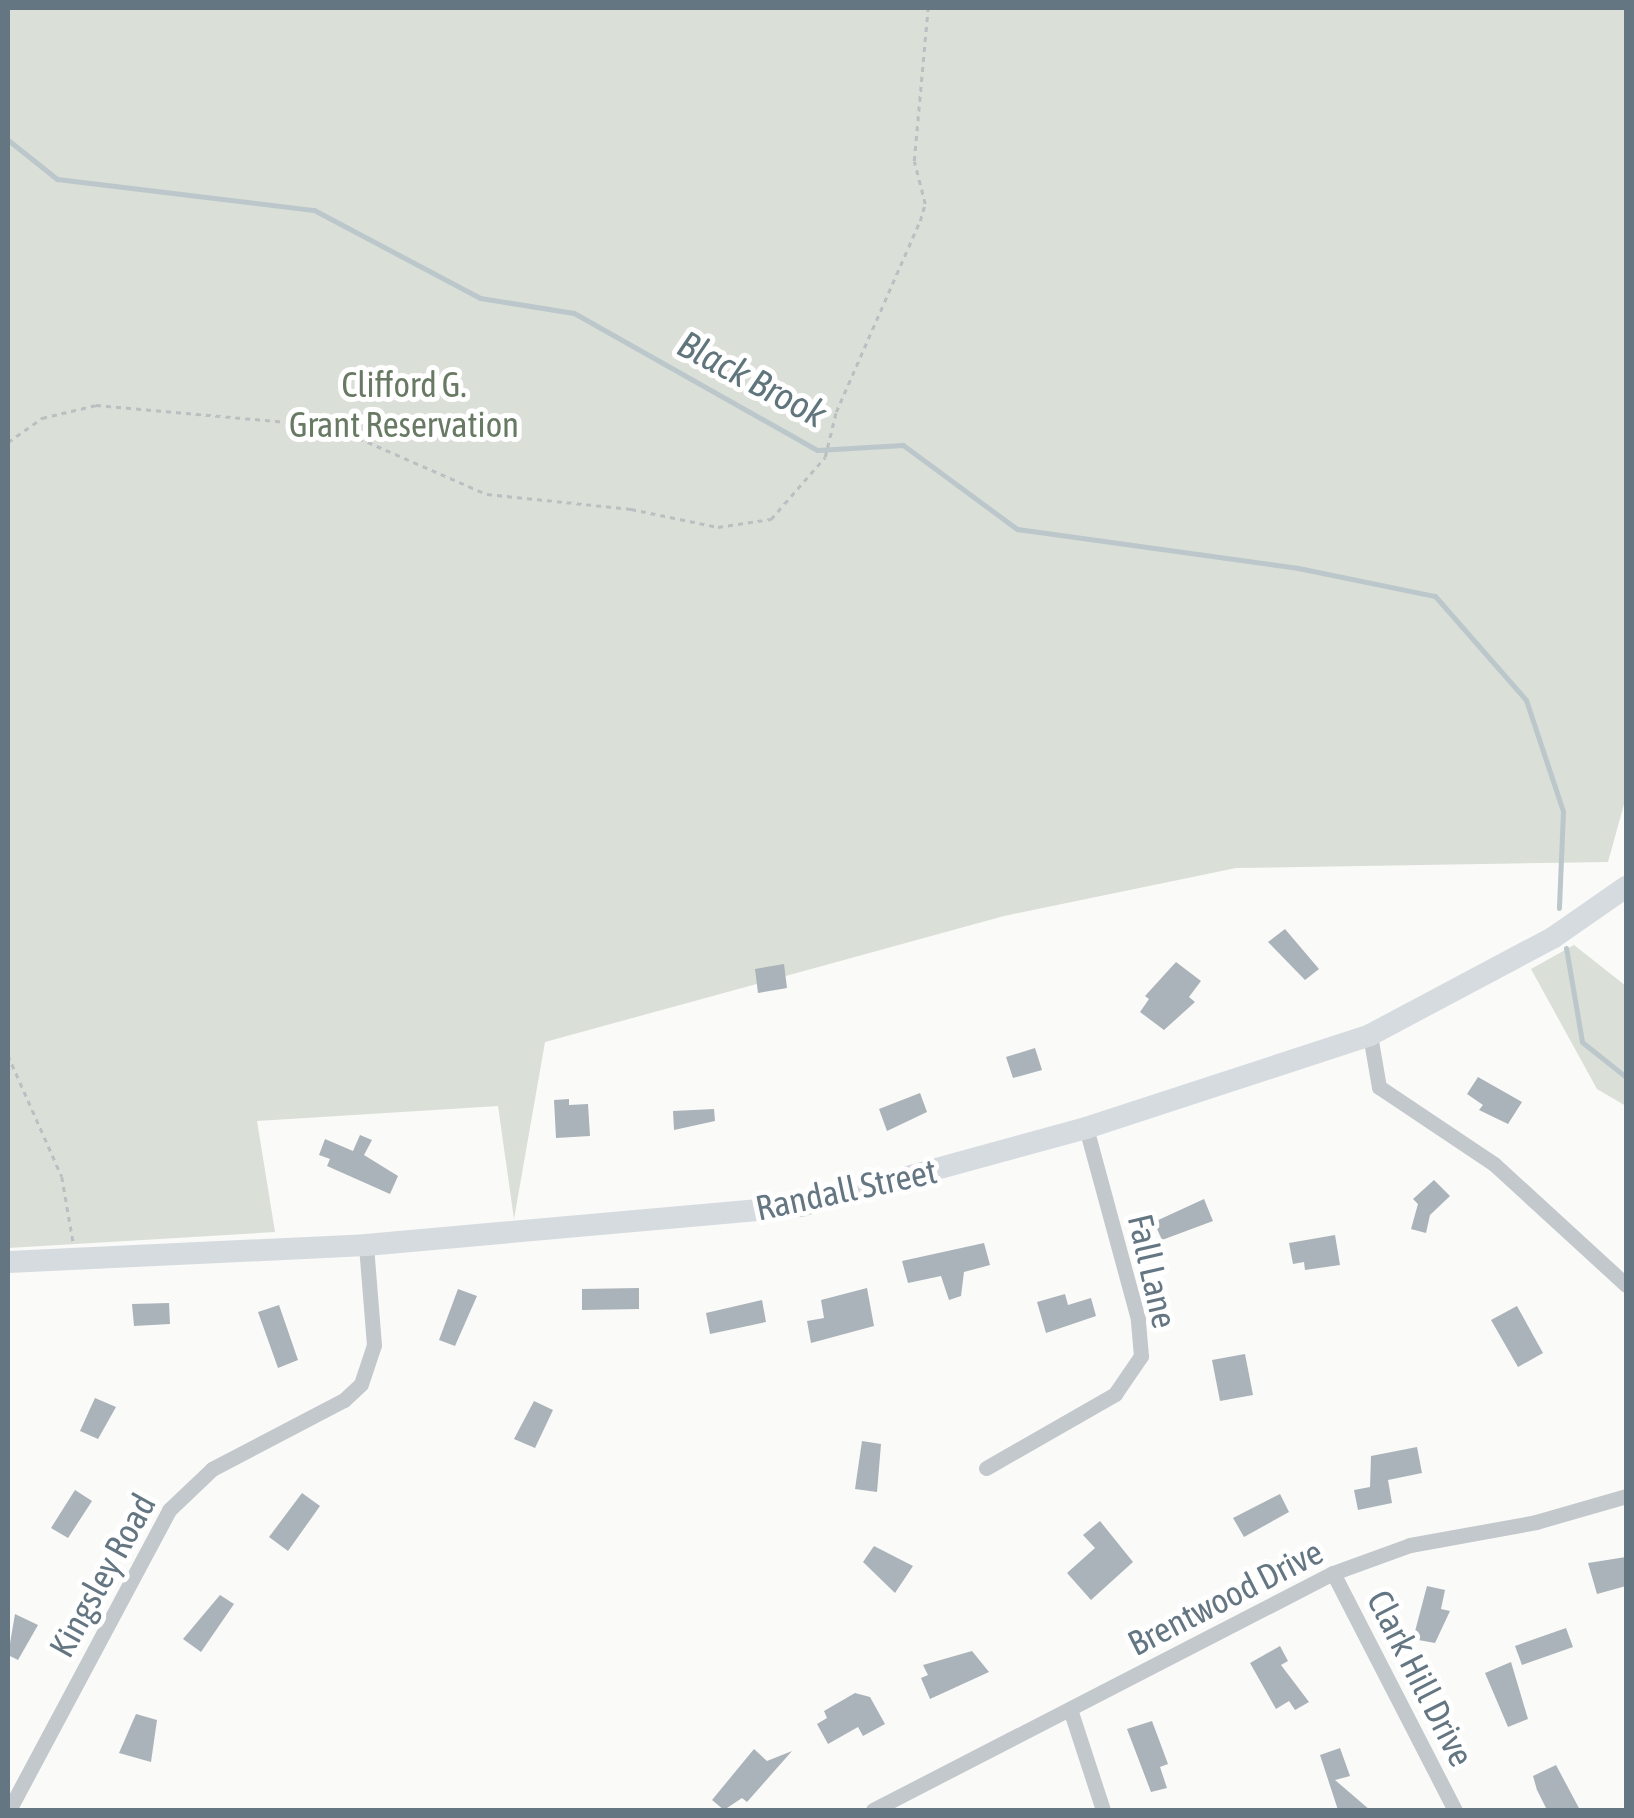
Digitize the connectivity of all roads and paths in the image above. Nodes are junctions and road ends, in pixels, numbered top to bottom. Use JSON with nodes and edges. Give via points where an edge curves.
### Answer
{"nodes":[{"id":1,"x":928,"y":8,"type":"edge"},
{"id":2,"x":8,"y":442,"type":"edge"},
{"id":3,"x":1626,"y":887,"type":"edge"},
{"id":4,"x":1370,"y":1036,"type":"junction"},
{"id":5,"x":8,"y":1056,"type":"edge"},
{"id":6,"x":1086,"y":1128,"type":"junction"},
{"id":7,"x":366,"y":1245,"type":"junction"},
{"id":8,"x":75,"y":1256,"type":"junction"},
{"id":9,"x":8,"y":1262,"type":"edge"},
{"id":10,"x":1626,"y":1285,"type":"edge"},
{"id":11,"x":986,"y":1468,"type":"dead end"},
{"id":12,"x":1626,"y":1496,"type":"edge"},
{"id":13,"x":1333,"y":1573,"type":"junction"},
{"id":14,"x":1070,"y":1709,"type":"junction"},
{"id":15,"x":9,"y":1810,"type":"edge"},
{"id":16,"x":872,"y":1810,"type":"edge"},
{"id":17,"x":1103,"y":1810,"type":"edge"},
{"id":18,"x":1455,"y":1810,"type":"edge"}],
"edges":[{"from":1,"to":2,"type":"path","via":[[914,161],[925,204],[836,412],[825,457],[778,515],[736,528],[494,495],[455,484],[331,426],[296,428],[96,405],[42,418]]},
{"from":3,"to":4,"type":"street","name":"Randall Street","via":[[1554,937]]},
{"from":4,"to":6,"type":"street","name":"Randall Street"},
{"from":4,"to":10,"type":"street","via":[[1379,1086],[1494,1164]]},
{"from":5,"to":8,"type":"path","via":[[62,1177]]},
{"from":6,"to":7,"type":"street","name":"Randall Street","via":[[801,1206]]},
{"from":6,"to":11,"type":"street","name":"Fall Lane","via":[[1138,1318],[1141,1356],[1115,1394]]},
{"from":7,"to":8,"type":"street","name":"Randall Street"},
{"from":7,"to":15,"type":"street","name":"Kingsley Road","via":[[374,1346],[354,1391],[212,1468],[169,1510]]},
{"from":8,"to":9,"type":"street","name":"Randall Street"},
{"from":12,"to":13,"type":"street","name":"Brentwood Drive","via":[[1536,1522],[1410,1545]]},
{"from":13,"to":14,"type":"street","name":"Brentwood Drive"},
{"from":13,"to":18,"type":"street","name":"Clark Hill Drive"},
{"from":14,"to":16,"type":"street","name":"Brentwood Drive"},
{"from":14,"to":17,"type":"street"}]}
